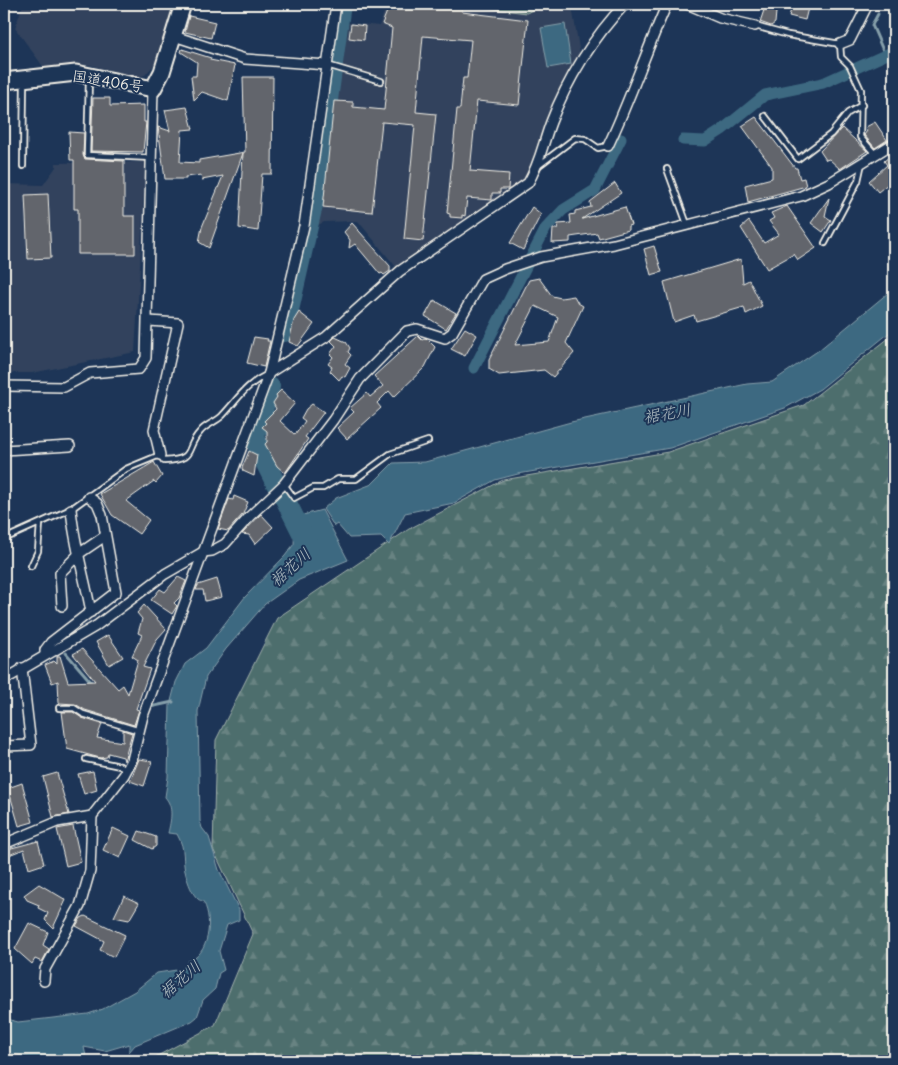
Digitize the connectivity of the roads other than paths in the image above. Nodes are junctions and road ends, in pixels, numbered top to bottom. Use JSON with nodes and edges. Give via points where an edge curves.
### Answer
{"nodes":[{"id":1,"x":183,"y":4,"type":"edge"},
{"id":2,"x":336,"y":4,"type":"edge"},
{"id":3,"x":626,"y":4,"type":"edge"},
{"id":4,"x":667,"y":4,"type":"edge"},
{"id":5,"x":687,"y":4,"type":"edge"},
{"id":6,"x":868,"y":4,"type":"edge"},
{"id":7,"x":755,"y":26,"type":"joint"},
{"id":8,"x":174,"y":36,"type":"junction"},
{"id":9,"x":840,"y":44,"type":"junction"},
{"id":10,"x":331,"y":66,"type":"junction"},
{"id":11,"x":89,"y":75,"type":"junction"},
{"id":12,"x":24,"y":79,"type":"junction"},
{"id":13,"x":4,"y":81,"type":"edge"},
{"id":14,"x":381,"y":81,"type":"dead end"},
{"id":15,"x":153,"y":89,"type":"junction"},
{"id":16,"x":862,"y":105,"type":"junction"},
{"id":17,"x":765,"y":116,"type":"dead end"},
{"id":18,"x":894,"y":144,"type":"edge"},
{"id":19,"x":608,"y":146,"type":"joint"},
{"id":20,"x":876,"y":155,"type":"junction"},
{"id":21,"x":152,"y":158,"type":"junction"},
{"id":22,"x":862,"y":164,"type":"junction"},
{"id":23,"x":23,"y":166,"type":"dead end"},
{"id":24,"x":538,"y":166,"type":"junction"},
{"id":25,"x":667,"y":169,"type":"dead end"},
{"id":26,"x":686,"y":224,"type":"junction"},
{"id":27,"x":825,"y":243,"type":"dead end"},
{"id":28,"x":148,"y":321,"type":"junction"},
{"id":29,"x":269,"y":373,"type":"junction"},
{"id":30,"x":4,"y":386,"type":"edge"},
{"id":31,"x":428,"y":441,"type":"dead end"},
{"id":32,"x":70,"y":446,"type":"dead end"},
{"id":33,"x":4,"y":450,"type":"edge"},
{"id":34,"x":160,"y":455,"type":"junction"},
{"id":35,"x":284,"y":484,"type":"junction"},
{"id":36,"x":89,"y":497,"type":"junction"},
{"id":37,"x":71,"y":509,"type":"junction"},
{"id":38,"x":40,"y":524,"type":"junction"},
{"id":39,"x":105,"y":536,"type":"junction"},
{"id":40,"x":4,"y":539,"type":"edge"},
{"id":41,"x":202,"y":552,"type":"junction"},
{"id":42,"x":80,"y":553,"type":"junction"},
{"id":43,"x":31,"y":566,"type":"dead end"},
{"id":44,"x":4,"y":588,"type":"edge"},
{"id":45,"x":6,"y":601,"type":"dead end"},
{"id":46,"x":62,"y":606,"type":"dead end"},
{"id":47,"x":91,"y":612,"type":"junction"},
{"id":48,"x":44,"y":655,"type":"junction"},
{"id":49,"x":22,"y":668,"type":"junction"},
{"id":50,"x":4,"y":680,"type":"edge"},
{"id":51,"x":59,"y":708,"type":"dead end"},
{"id":52,"x":140,"y":731,"type":"junction"},
{"id":53,"x":4,"y":746,"type":"edge"},
{"id":54,"x":86,"y":759,"type":"dead end"},
{"id":55,"x":126,"y":771,"type":"junction"},
{"id":56,"x":92,"y":816,"type":"junction"},
{"id":57,"x":4,"y":844,"type":"edge"},
{"id":58,"x":44,"y":981,"type":"dead end"}],
"edges":[{"from":1,"to":8,"type":"highway","name":"国道406号"},
{"from":2,"to":10,"type":"street"},
{"from":3,"to":24,"type":"street","via":[[571,77],[551,122]]},
{"from":4,"to":19,"type":"street","via":[[643,58],[626,110]]},
{"from":5,"to":7,"type":"street","via":[[720,18]]},
{"from":6,"to":9,"type":"street","via":[[850,40]]},
{"from":7,"to":9,"type":"lane","via":[[788,36]]},
{"from":8,"to":10,"type":"street","via":[[245,59]]},
{"from":8,"to":15,"type":"highway","name":"国道406号"},
{"from":9,"to":16,"type":"lane","via":[[841,56],[850,66],[861,90]]},
{"from":10,"to":14,"type":"lane"},
{"from":10,"to":29,"type":"street","via":[[304,226]]},
{"from":11,"to":12,"type":"highway","name":"国道406号","via":[[76,73]]},
{"from":11,"to":15,"type":"highway","name":"国道406号"},
{"from":11,"to":21,"type":"lane","via":[[87,155]]},
{"from":12,"to":13,"type":"highway","name":"国道406号"},
{"from":12,"to":23,"type":"lane"},
{"from":15,"to":21,"type":"street"},
{"from":16,"to":17,"type":"lane","via":[[848,113],[831,134],[798,159]]},
{"from":16,"to":20,"type":"lane","via":[[860,137]]},
{"from":18,"to":20,"type":"street"},
{"from":19,"to":24,"type":"lane","via":[[598,148],[585,139],[575,138]]},
{"from":20,"to":22,"type":"street"},
{"from":21,"to":28,"type":"street"},
{"from":22,"to":26,"type":"street","via":[[801,196]]},
{"from":22,"to":27,"type":"lane","via":[[858,181]]},
{"from":24,"to":29,"type":"street","via":[[528,183],[400,271],[326,337]]},
{"from":25,"to":26,"type":"lane"},
{"from":26,"to":35,"type":"street","via":[[614,244],[541,257],[483,279],[452,333],[445,338],[418,328],[407,331],[360,379]]},
{"from":28,"to":30,"type":"street","via":[[146,358],[139,369],[90,374],[64,387]]},
{"from":28,"to":34,"type":"street","via":[[178,323],[154,430]]},
{"from":29,"to":34,"type":"lane","via":[[251,382],[221,417],[199,432],[190,454],[164,461]]},
{"from":29,"to":41,"type":"street"},
{"from":31,"to":35,"type":"lane","via":[[390,454],[356,479],[338,479],[294,498]]},
{"from":32,"to":33,"type":"street"},
{"from":34,"to":36,"type":"lane","via":[[126,469]]},
{"from":35,"to":41,"type":"street","via":[[225,544],[212,552]]},
{"from":36,"to":37,"type":"lane"},
{"from":36,"to":39,"type":"street","via":[[97,503],[102,515]]},
{"from":37,"to":38,"type":"lane"},
{"from":37,"to":42,"type":"street"},
{"from":38,"to":40,"type":"lane"},
{"from":38,"to":43,"type":"lane","via":[[38,551]]},
{"from":39,"to":42,"type":"street"},
{"from":39,"to":47,"type":"street","via":[[116,592]]},
{"from":41,"to":48,"type":"street","via":[[164,574],[96,626]]},
{"from":41,"to":52,"type":"street"},
{"from":42,"to":46,"type":"street","via":[[60,573]]},
{"from":42,"to":47,"type":"street"},
{"from":44,"to":45,"type":"lane"},
{"from":47,"to":48,"type":"street","via":[[51,642]]},
{"from":48,"to":49,"type":"street"},
{"from":49,"to":50,"type":"street"},
{"from":49,"to":53,"type":"street","via":[[31,746]]},
{"from":51,"to":52,"type":"lane","via":[[74,708],[83,714]]},
{"from":52,"to":55,"type":"street"},
{"from":54,"to":55,"type":"lane","via":[[120,766]]},
{"from":55,"to":56,"type":"street"},
{"from":56,"to":57,"type":"street","via":[[57,822]]},
{"from":56,"to":58,"type":"street","via":[[90,871],[83,897],[45,969]]}]}
